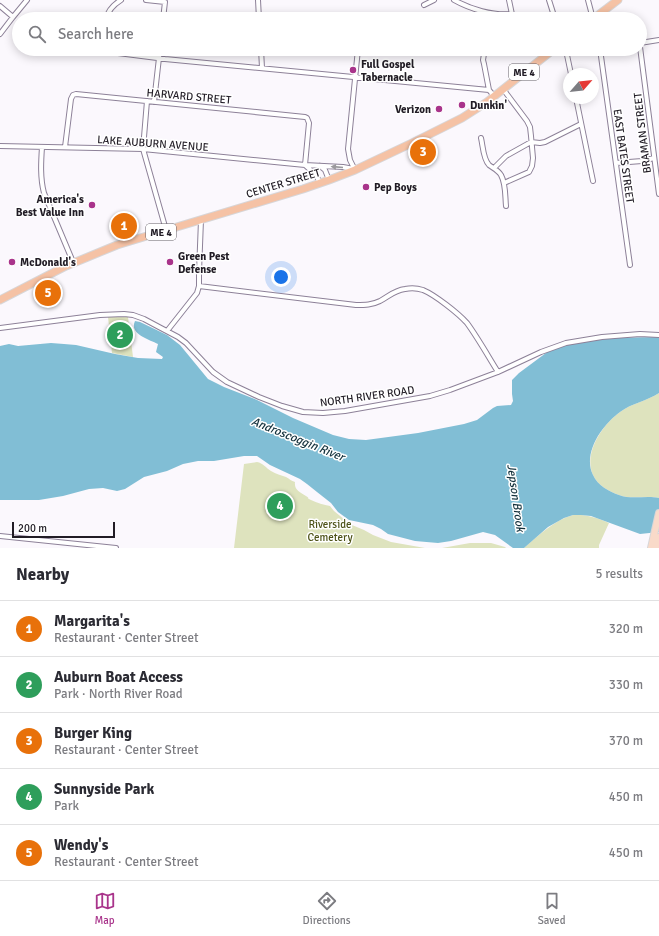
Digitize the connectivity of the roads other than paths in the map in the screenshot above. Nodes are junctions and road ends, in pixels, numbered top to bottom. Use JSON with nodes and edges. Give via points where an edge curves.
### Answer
{"nodes":[{"id":1,"x":27,"y":0,"type":"edge"},
{"id":2,"x":121,"y":0,"type":"edge"},
{"id":3,"x":146,"y":0,"type":"edge"},
{"id":4,"x":258,"y":0,"type":"edge"},
{"id":5,"x":434,"y":0,"type":"edge"},
{"id":6,"x":454,"y":0,"type":"edge"},
{"id":7,"x":509,"y":0,"type":"edge"},
{"id":8,"x":549,"y":0,"type":"edge"},
{"id":9,"x":588,"y":0,"type":"edge"},
{"id":10,"x":618,"y":0,"type":"edge"},
{"id":11,"x":424,"y":5,"type":"dead end"},
{"id":12,"x":0,"y":6,"type":"edge"},
{"id":13,"x":17,"y":12,"type":"edge"},
{"id":14,"x":108,"y":12,"type":"edge"},
{"id":15,"x":164,"y":12,"type":"edge"},
{"id":16,"x":259,"y":12,"type":"edge"},
{"id":17,"x":490,"y":12,"type":"edge"},
{"id":18,"x":511,"y":12,"type":"edge"},
{"id":19,"x":553,"y":12,"type":"edge"},
{"id":20,"x":591,"y":12,"type":"edge"},
{"id":21,"x":602,"y":12,"type":"edge"},
{"id":22,"x":12,"y":16,"type":"edge"},
{"id":23,"x":12,"y":18,"type":"edge"},
{"id":24,"x":0,"y":34,"type":"edge"},
{"id":25,"x":659,"y":40,"type":"edge"},
{"id":26,"x":647,"y":42,"type":"edge"},
{"id":27,"x":145,"y":56,"type":"edge"},
{"id":28,"x":261,"y":56,"type":"edge"},
{"id":29,"x":357,"y":56,"type":"edge"},
{"id":30,"x":484,"y":56,"type":"edge"},
{"id":31,"x":545,"y":56,"type":"edge"},
{"id":32,"x":567,"y":56,"type":"edge"},
{"id":33,"x":601,"y":56,"type":"edge"},
{"id":34,"x":641,"y":56,"type":"edge"},
{"id":35,"x":159,"y":58,"type":"junction"},
{"id":36,"x":262,"y":68,"type":"junction"},
{"id":37,"x":570,"y":68,"type":"edge"},
{"id":38,"x":355,"y":77,"type":"junction"},
{"id":39,"x":503,"y":89,"type":"junction"},
{"id":40,"x":491,"y":93,"type":"junction"},
{"id":41,"x":147,"y":101,"type":"junction"},
{"id":42,"x":154,"y":102,"type":"junction"},
{"id":43,"x":577,"y":104,"type":"edge"},
{"id":44,"x":581,"y":124,"type":"junction"},
{"id":45,"x":481,"y":138,"type":"dead end"},
{"id":46,"x":532,"y":142,"type":"junction"},
{"id":47,"x":0,"y":146,"type":"edge"},
{"id":48,"x":42,"y":147,"type":"junction"},
{"id":49,"x":65,"y":147,"type":"junction"},
{"id":50,"x":143,"y":149,"type":"junction"},
{"id":51,"x":654,"y":158,"type":"junction"},
{"id":52,"x":616,"y":163,"type":"junction"},
{"id":53,"x":305,"y":165,"type":"junction"},
{"id":54,"x":319,"y":165,"type":"junction"},
{"id":55,"x":494,"y":168,"type":"junction"},
{"id":56,"x":355,"y":170,"type":"junction"},
{"id":57,"x":329,"y":180,"type":"junction"},
{"id":58,"x":593,"y":181,"type":"dead end"},
{"id":59,"x":320,"y":183,"type":"junction"},
{"id":60,"x":504,"y":184,"type":"junction"},
{"id":61,"x":659,"y":194,"type":"edge"},
{"id":62,"x":506,"y":206,"type":"dead end"},
{"id":63,"x":201,"y":220,"type":"junction"},
{"id":64,"x":166,"y":230,"type":"junction"},
{"id":65,"x":73,"y":262,"type":"junction"},
{"id":66,"x":630,"y":264,"type":"dead end"},
{"id":67,"x":199,"y":286,"type":"junction"},
{"id":68,"x":0,"y":300,"type":"edge"},
{"id":69,"x":0,"y":328,"type":"edge"},
{"id":70,"x":167,"y":331,"type":"junction"},
{"id":71,"x":659,"y":335,"type":"edge"},
{"id":72,"x":498,"y":372,"type":"junction"},
{"id":73,"x":659,"y":513,"type":"edge"},
{"id":74,"x":0,"y":536,"type":"edge"},
{"id":75,"x":659,"y":537,"type":"edge"},
{"id":76,"x":116,"y":548,"type":"edge"},
{"id":77,"x":651,"y":548,"type":"edge"},
{"id":78,"x":657,"y":548,"type":"edge"}],
"edges":[{"from":1,"to":13,"type":"street"},
{"from":2,"to":14,"type":"street"},
{"from":3,"to":15,"type":"street","via":[[165,2]]},
{"from":4,"to":16,"type":"street"},
{"from":5,"to":11,"type":"street"},
{"from":6,"to":17,"type":"street","via":[[474,9]]},
{"from":7,"to":18,"type":"street"},
{"from":8,"to":19,"type":"street"},
{"from":9,"to":20,"type":"street"},
{"from":10,"to":21,"type":"highway"},
{"from":12,"to":22,"type":"street"},
{"from":23,"to":24,"type":"street"},
{"from":25,"to":26,"type":"street"},
{"from":27,"to":35,"type":"street"},
{"from":28,"to":36,"type":"street"},
{"from":29,"to":38,"type":"street"},
{"from":30,"to":40,"type":"street"},
{"from":31,"to":39,"type":"highway","name":"CENTER STREET","number":"ME 4"},
{"from":32,"to":37,"type":"street"},
{"from":33,"to":52,"type":"street","name":"EAST BATES STREET"},
{"from":34,"to":51,"type":"street","name":"BRAMAN STREET"},
{"from":35,"to":36,"type":"street"},
{"from":35,"to":42,"type":"street"},
{"from":36,"to":38,"type":"street"},
{"from":38,"to":40,"type":"street"},
{"from":38,"to":56,"type":"street","via":[[348,149]]},
{"from":39,"to":40,"type":"highway","name":"CENTER STREET","number":"ME 4"},
{"from":39,"to":46,"type":"street","via":[[527,121]]},
{"from":40,"to":56,"type":"highway","name":"CENTER STREET","number":"ME 4","via":[[487,102],[453,122]]},
{"from":41,"to":42,"type":"street","name":"HARVARD STREET"},
{"from":41,"to":49,"type":"street","name":"HARVARD STREET","via":[[74,94]]},
{"from":41,"to":50,"type":"street"},
{"from":42,"to":53,"type":"street","name":"HARVARD STREET","via":[[305,117],[309,123]]},
{"from":43,"to":44,"type":"street"},
{"from":44,"to":46,"type":"street","via":[[545,142]]},
{"from":44,"to":58,"type":"street"},
{"from":45,"to":55,"type":"street","via":[[487,163]]},
{"from":46,"to":55,"type":"street","via":[[506,156]]},
{"from":46,"to":60,"type":"street","via":[[533,158],[529,172]]},
{"from":47,"to":48,"type":"street","name":"LAKE AUBURN AVENUE"},
{"from":48,"to":49,"type":"street","name":"LAKE AUBURN AVENUE"},
{"from":48,"to":65,"type":"street","via":[[41,178],[44,193]]},
{"from":49,"to":50,"type":"street","name":"LAKE AUBURN AVENUE"},
{"from":50,"to":53,"type":"street","name":"LAKE AUBURN AVENUE"},
{"from":50,"to":64,"type":"street"},
{"from":51,"to":52,"type":"street"},
{"from":51,"to":61,"type":"street","name":"BRAMAN STREET"},
{"from":52,"to":66,"type":"street","name":"EAST BATES STREET"},
{"from":53,"to":54,"type":"street","name":"LAKE AUBURN AVENUE"},
{"from":53,"to":59,"type":"street","via":[[316,175]]},
{"from":56,"to":54,"type":"street","name":"LAKE AUBURN AVENUE","one_way":true},
{"from":54,"to":57,"type":"street"},
{"from":55,"to":60,"type":"street"},
{"from":56,"to":57,"type":"highway","name":"CENTER STREET","number":"ME 4"},
{"from":57,"to":59,"type":"highway","name":"CENTER STREET","number":"ME 4"},
{"from":59,"to":63,"type":"highway","name":"CENTER STREET","number":"ME 4"},
{"from":60,"to":62,"type":"street"},
{"from":63,"to":64,"type":"highway","name":"CENTER STREET","number":"ME 4"},
{"from":63,"to":67,"type":"street"},
{"from":64,"to":65,"type":"highway","name":"CENTER STREET","number":"ME 4","via":[[116,245]]},
{"from":65,"to":68,"type":"highway","name":"CENTER STREET","number":"ME 4"},
{"from":67,"to":70,"type":"street","via":[[197,293]]},
{"from":67,"to":72,"type":"street","via":[[364,306],[382,300],[395,291],[411,288],[421,290],[430,293],[463,318]]},
{"from":69,"to":70,"type":"street","name":"NORTH RIVER ROAD","via":[[124,314],[144,319]]},
{"from":70,"to":72,"type":"street","name":"NORTH RIVER ROAD","via":[[191,348],[218,377],[259,397],[303,412],[328,413],[420,398]]},
{"from":71,"to":72,"type":"street","name":"NORTH RIVER ROAD","via":[[602,337],[566,343]]},
{"from":73,"to":77,"type":"main road"},
{"from":74,"to":76,"type":"street"},
{"from":75,"to":78,"type":"main road"}]}
